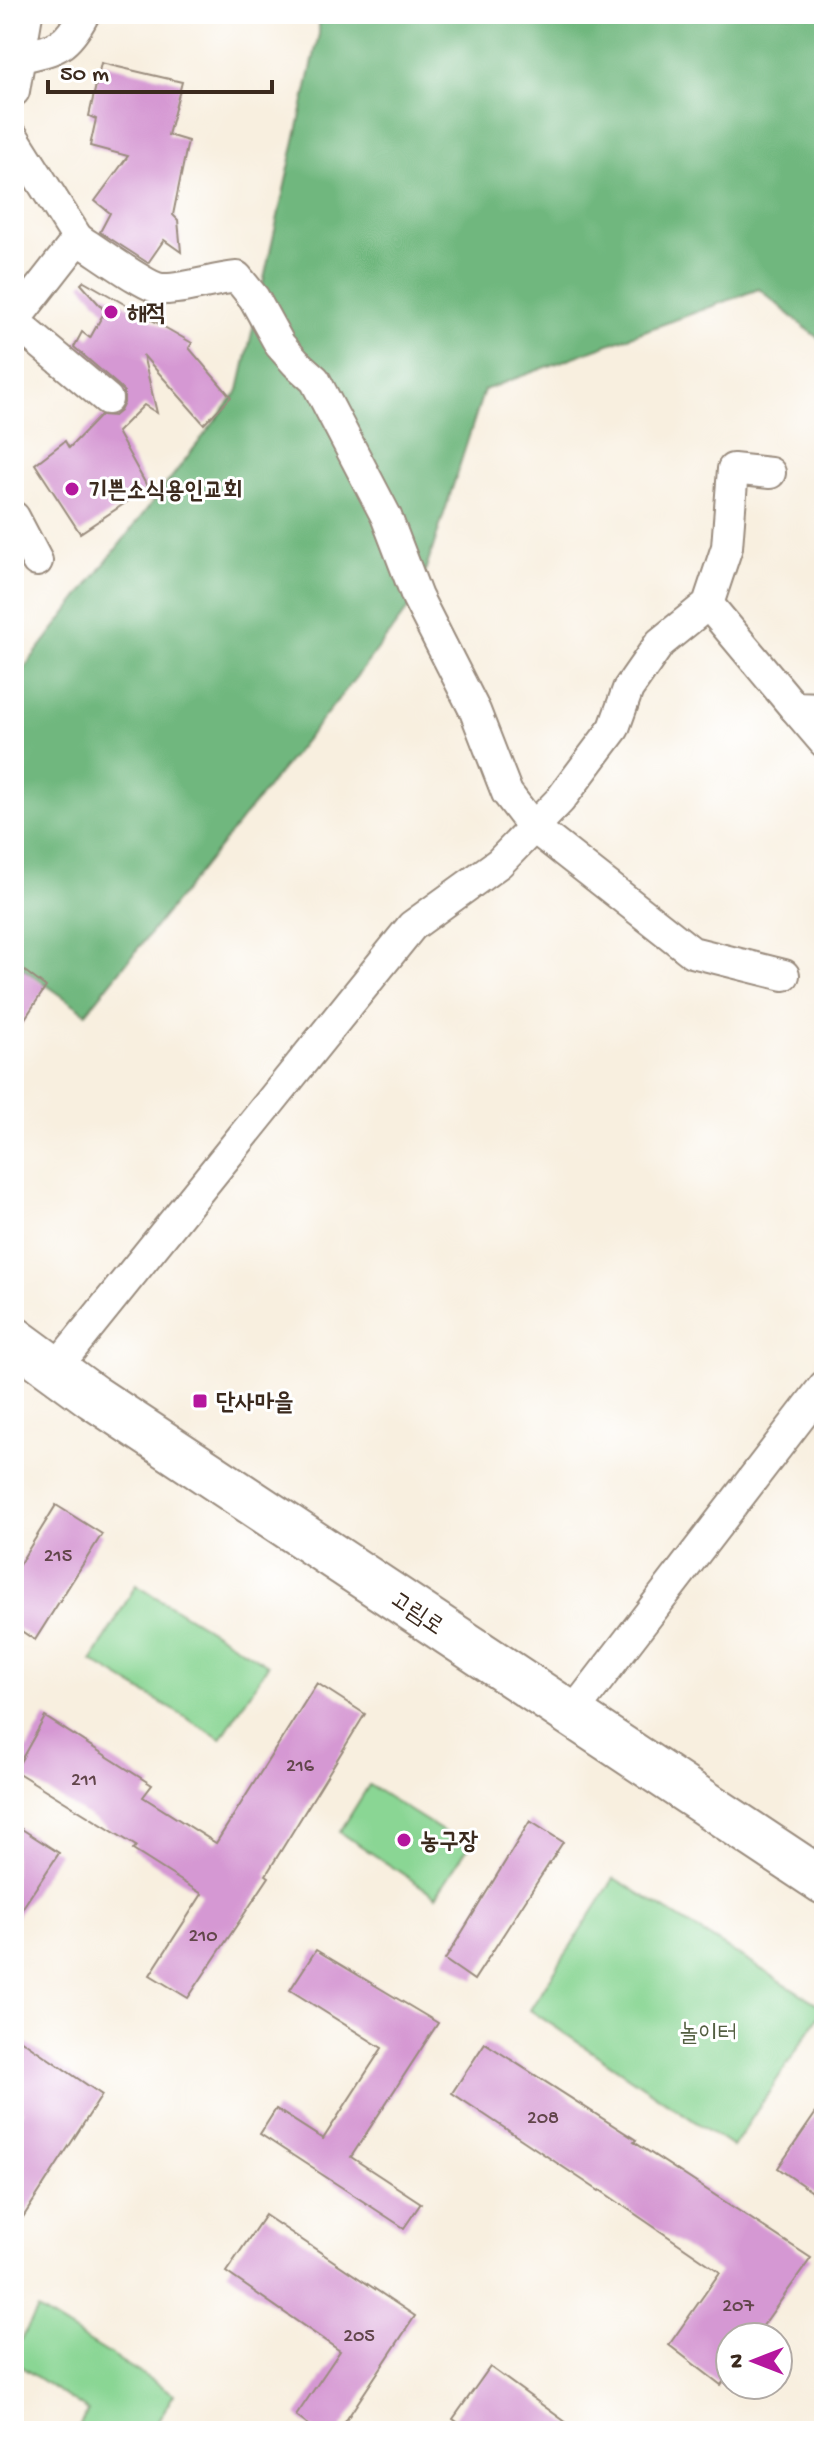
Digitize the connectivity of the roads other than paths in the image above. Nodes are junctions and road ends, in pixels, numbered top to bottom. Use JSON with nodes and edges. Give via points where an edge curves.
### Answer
{"nodes":[{"id":1,"x":27,"y":14,"type":"edge"},
{"id":2,"x":84,"y":14,"type":"edge"},
{"id":3,"x":21,"y":57,"type":"junction"},
{"id":4,"x":14,"y":91,"type":"edge"},
{"id":5,"x":14,"y":138,"type":"edge"},
{"id":6,"x":78,"y":239,"type":"junction"},
{"id":7,"x":14,"y":321,"type":"edge"},
{"id":8,"x":107,"y":399,"type":"dead end"},
{"id":9,"x":770,"y":473,"type":"dead end"},
{"id":10,"x":14,"y":517,"type":"edge"},
{"id":11,"x":37,"y":561,"type":"dead end"},
{"id":12,"x":708,"y":604,"type":"junction"},
{"id":13,"x":809,"y":708,"type":"edge"},
{"id":14,"x":824,"y":742,"type":"edge"},
{"id":15,"x":533,"y":827,"type":"junction"},
{"id":16,"x":784,"y":975,"type":"dead end"},
{"id":17,"x":14,"y":1339,"type":"edge"},
{"id":18,"x":55,"y":1369,"type":"junction"},
{"id":19,"x":824,"y":1386,"type":"edge"},
{"id":20,"x":572,"y":1714,"type":"junction"},
{"id":21,"x":824,"y":1882,"type":"edge"}],
"edges":[{"from":1,"to":3,"type":"street"},
{"from":2,"to":3,"type":"street","via":[[60,46]]},
{"from":3,"to":4,"type":"street"},
{"from":5,"to":6,"type":"street"},
{"from":6,"to":7,"type":"street"},
{"from":6,"to":15,"type":"street","via":[[161,290],[237,277],[254,298],[280,345],[315,380],[386,516],[417,597],[475,711],[507,793]]},
{"from":7,"to":8,"type":"street"},
{"from":9,"to":12,"type":"street","via":[[733,469],[727,547]]},
{"from":10,"to":11,"type":"street"},
{"from":12,"to":13,"type":"street"},
{"from":12,"to":15,"type":"street","via":[[660,643],[628,689],[614,728]]},
{"from":13,"to":14,"type":"street"},
{"from":15,"to":16,"type":"street","via":[[692,952]]},
{"from":15,"to":18,"type":"street","via":[[499,863],[412,926]]},
{"from":17,"to":18,"type":"street","name":"고림로"},
{"from":18,"to":20,"type":"street","name":"고림로"},
{"from":19,"to":20,"type":"street"},
{"from":20,"to":21,"type":"street","name":"고림로"}]}
